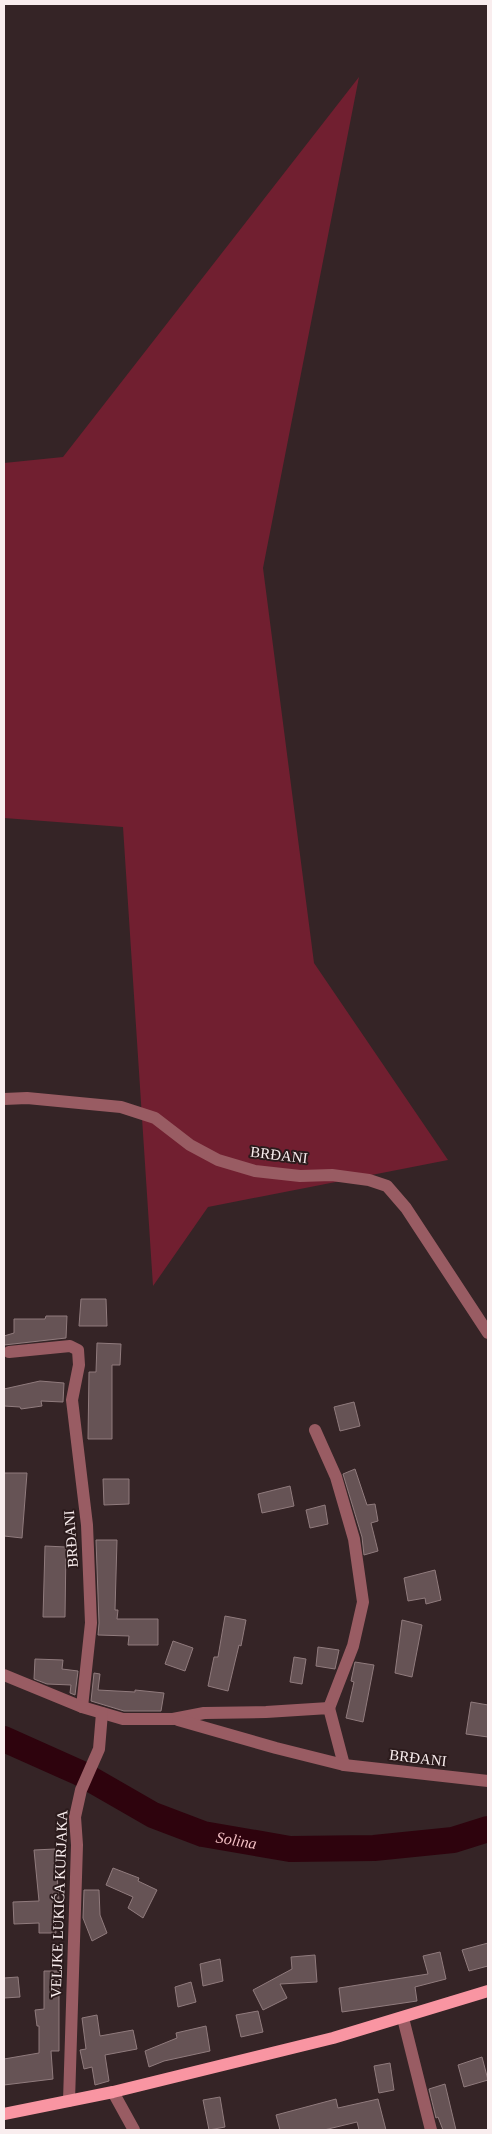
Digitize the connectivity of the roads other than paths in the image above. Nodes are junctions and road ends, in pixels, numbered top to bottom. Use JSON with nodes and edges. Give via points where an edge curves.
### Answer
{"nodes":[{"id":1,"x":4,"y":1099,"type":"edge"},
{"id":2,"x":488,"y":1333,"type":"edge"},
{"id":3,"x":9,"y":1352,"type":"dead end"},
{"id":4,"x":315,"y":1430,"type":"dead end"},
{"id":5,"x":4,"y":1675,"type":"edge"},
{"id":6,"x":82,"y":1707,"type":"junction"},
{"id":7,"x":329,"y":1708,"type":"junction"},
{"id":8,"x":102,"y":1713,"type":"junction"},
{"id":9,"x":173,"y":1719,"type":"junction"},
{"id":10,"x":344,"y":1764,"type":"junction"},
{"id":11,"x":488,"y":1781,"type":"edge"},
{"id":12,"x":488,"y":1991,"type":"edge"},
{"id":13,"x":403,"y":2018,"type":"junction"},
{"id":14,"x":113,"y":2092,"type":"junction"},
{"id":15,"x":69,"y":2100,"type":"junction"},
{"id":16,"x":4,"y":2114,"type":"edge"},
{"id":17,"x":134,"y":2130,"type":"edge"},
{"id":18,"x":431,"y":2130,"type":"edge"}],
"edges":[{"from":1,"to":2,"type":"street","name":"BRĐANI","via":[[121,1107],[155,1118],[190,1145],[218,1160],[254,1171],[300,1176],[332,1175],[387,1186],[406,1208]]},
{"from":3,"to":6,"type":"street","name":"BRĐANI","via":[[70,1346],[78,1350],[79,1365],[72,1400],[87,1525],[91,1623]]},
{"from":4,"to":7,"type":"street","via":[[336,1477],[354,1539],[363,1602],[353,1646]]},
{"from":5,"to":6,"type":"street"},
{"from":6,"to":8,"type":"street"},
{"from":7,"to":9,"type":"street","via":[[204,1714]]},
{"from":7,"to":10,"type":"street"},
{"from":8,"to":9,"type":"street","via":[[123,1719]]},
{"from":8,"to":15,"type":"street","name":"VELJKE LUKIĆA KURJAKA","via":[[100,1749],[81,1790],[76,1817]]},
{"from":9,"to":10,"type":"street","name":"BRĐANI"},
{"from":10,"to":11,"type":"street","name":"BRĐANI"},
{"from":12,"to":13,"type":"main road"},
{"from":13,"to":14,"type":"main road"},
{"from":13,"to":18,"type":"street"},
{"from":14,"to":15,"type":"main road"},
{"from":14,"to":17,"type":"street"},
{"from":15,"to":16,"type":"main road"}]}
